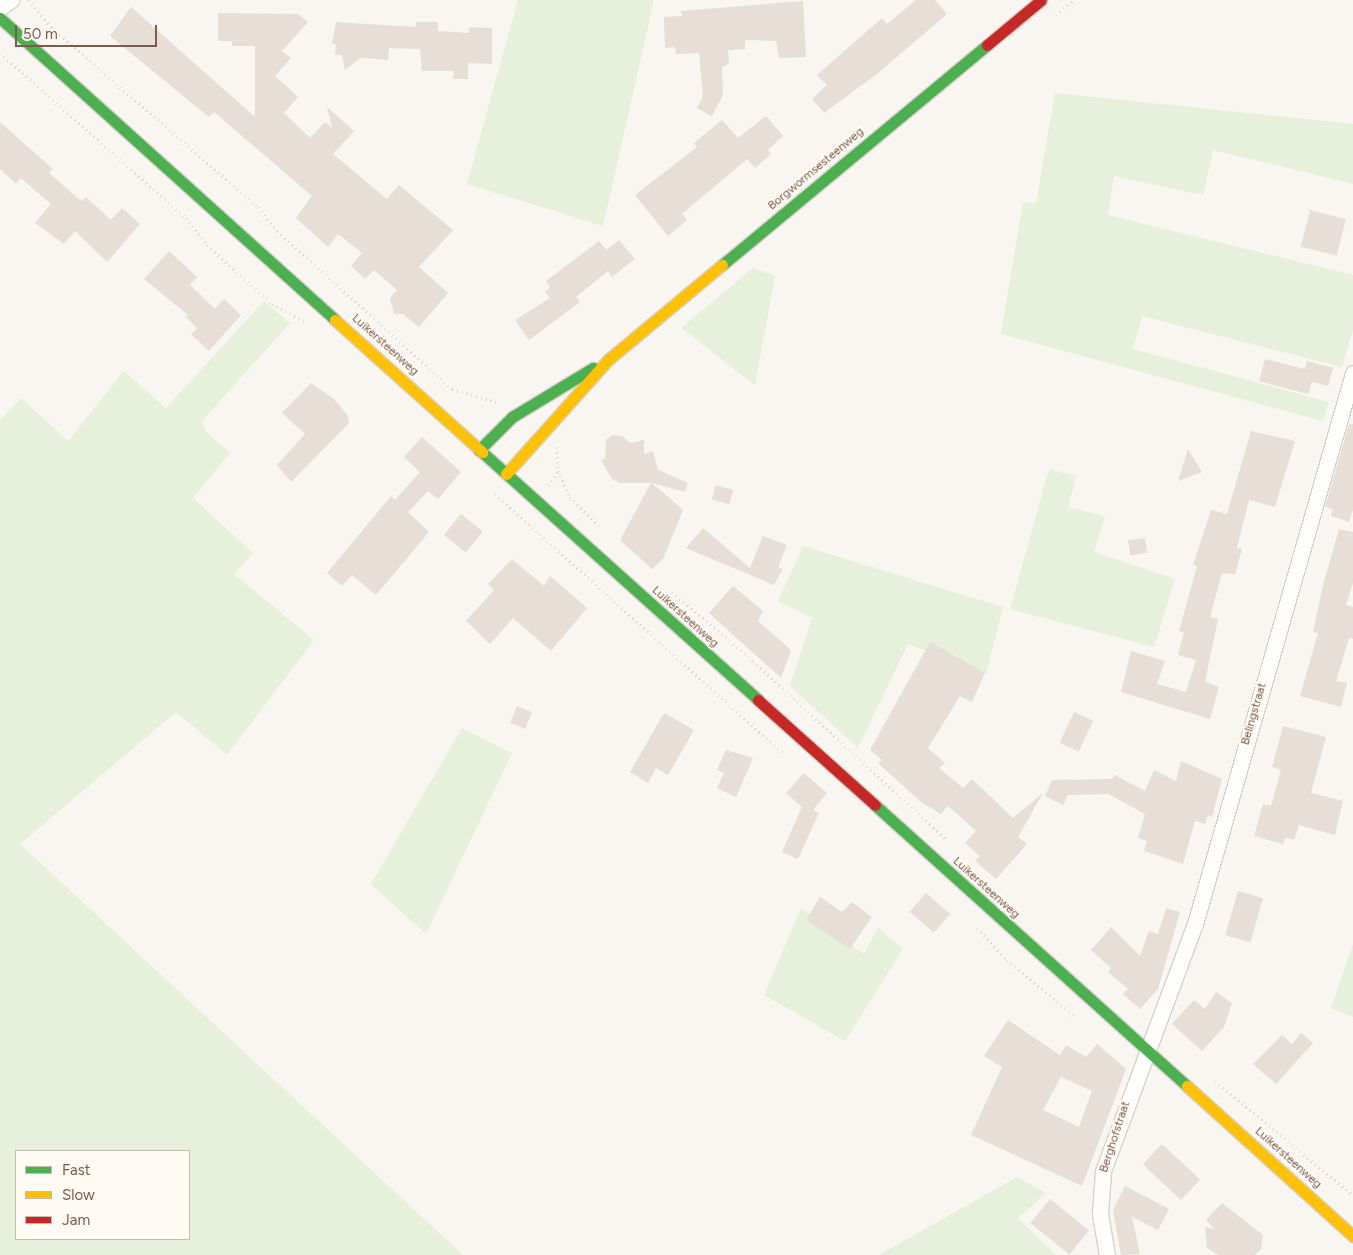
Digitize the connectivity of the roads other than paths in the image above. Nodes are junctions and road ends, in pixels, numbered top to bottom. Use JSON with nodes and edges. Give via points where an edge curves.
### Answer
{"nodes":[{"id":1,"x":11,"y":0,"type":"edge"},
{"id":2,"x":1041,"y":0,"type":"edge"},
{"id":3,"x":0,"y":8,"type":"edge"},
{"id":4,"x":0,"y":18,"type":"edge"},
{"id":5,"x":609,"y":359,"type":"junction"},
{"id":6,"x":1353,"y":374,"type":"edge"},
{"id":7,"x":479,"y":450,"type":"junction"},
{"id":8,"x":506,"y":474,"type":"junction"},
{"id":9,"x":1148,"y":1053,"type":"junction"},
{"id":10,"x":1353,"y":1236,"type":"edge"},
{"id":11,"x":1107,"y":1255,"type":"edge"}],
"edges":[{"from":1,"to":3,"type":"street"},
{"from":2,"to":5,"type":"main road","name":"Borgwormsesteenweg"},
{"from":4,"to":7,"type":"main road","name":"Luikersteenweg"},
{"from":5,"to":7,"type":"main road","name":"Borgwormsesteenweg","via":[[512,417]]},
{"from":5,"to":8,"type":"main road","name":"Borgwormsesteenweg"},
{"from":6,"to":9,"type":"street","name":"Belingstraat","via":[[1195,924]]},
{"from":7,"to":8,"type":"main road","name":"Luikersteenweg"},
{"from":8,"to":9,"type":"main road","name":"Luikersteenweg"},
{"from":9,"to":10,"type":"main road","name":"Luikersteenweg"},
{"from":9,"to":11,"type":"street","name":"Berghofstraat","via":[[1103,1171],[1100,1214]]}]}
